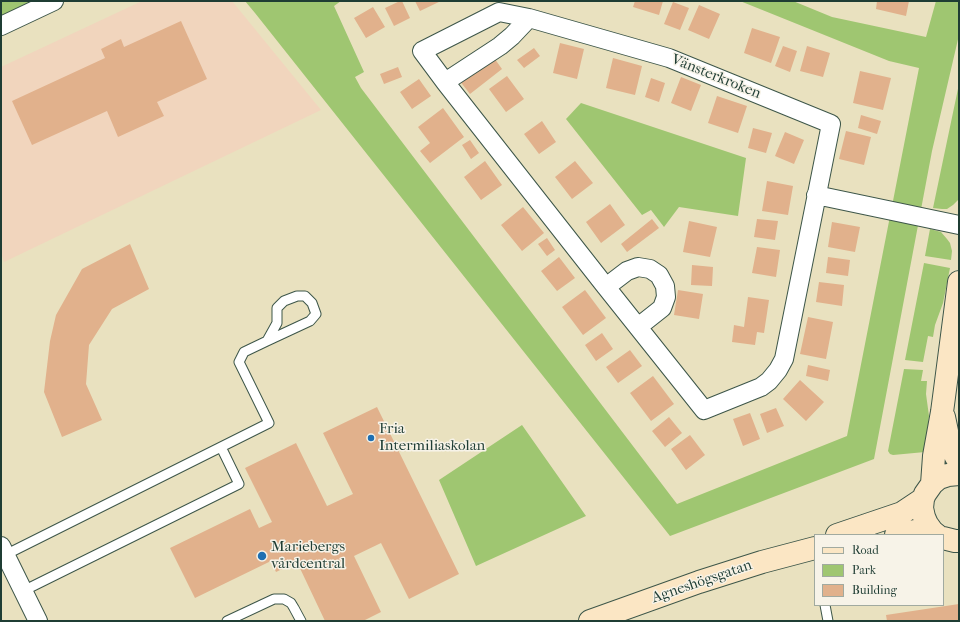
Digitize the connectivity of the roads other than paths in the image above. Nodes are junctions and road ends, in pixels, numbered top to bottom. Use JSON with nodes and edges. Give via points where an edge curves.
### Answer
{"nodes":[{"id":1,"x":54,"y":1,"type":"edge"},
{"id":2,"x":529,"y":18,"type":"junction"},
{"id":3,"x":1,"y":26,"type":"edge"},
{"id":4,"x":445,"y":82,"type":"junction"},
{"id":5,"x":816,"y":195,"type":"junction"},
{"id":6,"x":959,"y":225,"type":"edge"},
{"id":7,"x":959,"y":282,"type":"edge"},
{"id":8,"x":606,"y":287,"type":"junction"},
{"id":9,"x":638,"y":327,"type":"junction"},
{"id":10,"x":267,"y":341,"type":"junction"},
{"id":11,"x":942,"y":412,"type":"junction"},
{"id":12,"x":221,"y":447,"type":"junction"},
{"id":13,"x":959,"y":462,"type":"edge"},
{"id":14,"x":959,"y":474,"type":"edge"},
{"id":15,"x":928,"y":492,"type":"junction"},
{"id":16,"x":840,"y":534,"type":"edge"},
{"id":17,"x":901,"y":534,"type":"edge"},
{"id":18,"x":932,"y":534,"type":"edge"},
{"id":19,"x":936,"y":534,"type":"edge"},
{"id":20,"x":944,"y":538,"type":"edge"},
{"id":21,"x":959,"y":541,"type":"edge"},
{"id":22,"x":814,"y":548,"type":"edge"},
{"id":23,"x":3,"y":550,"type":"edge"},
{"id":24,"x":23,"y":591,"type":"junction"},
{"id":25,"x":825,"y":606,"type":"edge"},
{"id":26,"x":38,"y":621,"type":"edge"},
{"id":27,"x":227,"y":621,"type":"edge"},
{"id":28,"x":301,"y":621,"type":"edge"},
{"id":29,"x":590,"y":621,"type":"edge"},
{"id":30,"x":828,"y":621,"type":"edge"}],
"edges":[{"from":1,"to":3,"type":"street"},
{"from":2,"to":4,"type":"street","via":[[500,46]]},
{"from":2,"to":4,"type":"street","name":"Vänsterkroken","via":[[499,12],[422,52]]},
{"from":2,"to":5,"type":"street","name":"Vänsterkroken","via":[[669,58],[831,124]]},
{"from":4,"to":8,"type":"street","name":"Vänsterkroken"},
{"from":5,"to":6,"type":"street"},
{"from":5,"to":9,"type":"street","name":"Vänsterkroken","via":[[784,359],[770,381],[704,410]]},
{"from":7,"to":11,"type":"street"},
{"from":8,"to":9,"type":"street","name":"Vänsterkroken"},
{"from":8,"to":9,"type":"street","via":[[627,271],[638,267],[650,269],[659,275],[665,286],[666,297],[662,308]]},
{"from":10,"to":10,"type":"lane","via":[[310,322],[316,314],[312,303],[305,296],[284,301],[277,308],[277,323]]},
{"from":10,"to":12,"type":"lane","via":[[244,352],[239,362],[269,423]]},
{"from":11,"to":13,"type":"street","via":[[948,436]]},
{"from":11,"to":15,"type":"street"},
{"from":12,"to":23,"type":"lane"},
{"from":12,"to":24,"type":"lane","via":[[239,484]]},
{"from":14,"to":15,"type":"street","via":[[939,478]]},
{"from":15,"to":16,"type":"street","via":[[902,513]]},
{"from":15,"to":19,"type":"street","via":[[922,508],[927,524]]},
{"from":17,"to":18,"type":"street","via":[[916,531]]},
{"from":20,"to":21,"type":"street"},
{"from":22,"to":29,"type":"street","name":"Agneshögsgatan","via":[[699,582]]},
{"from":23,"to":24,"type":"street"},
{"from":24,"to":26,"type":"street"},
{"from":25,"to":30,"type":"lane"},
{"from":27,"to":28,"type":"lane","via":[[274,599],[284,599],[294,608]]}]}
